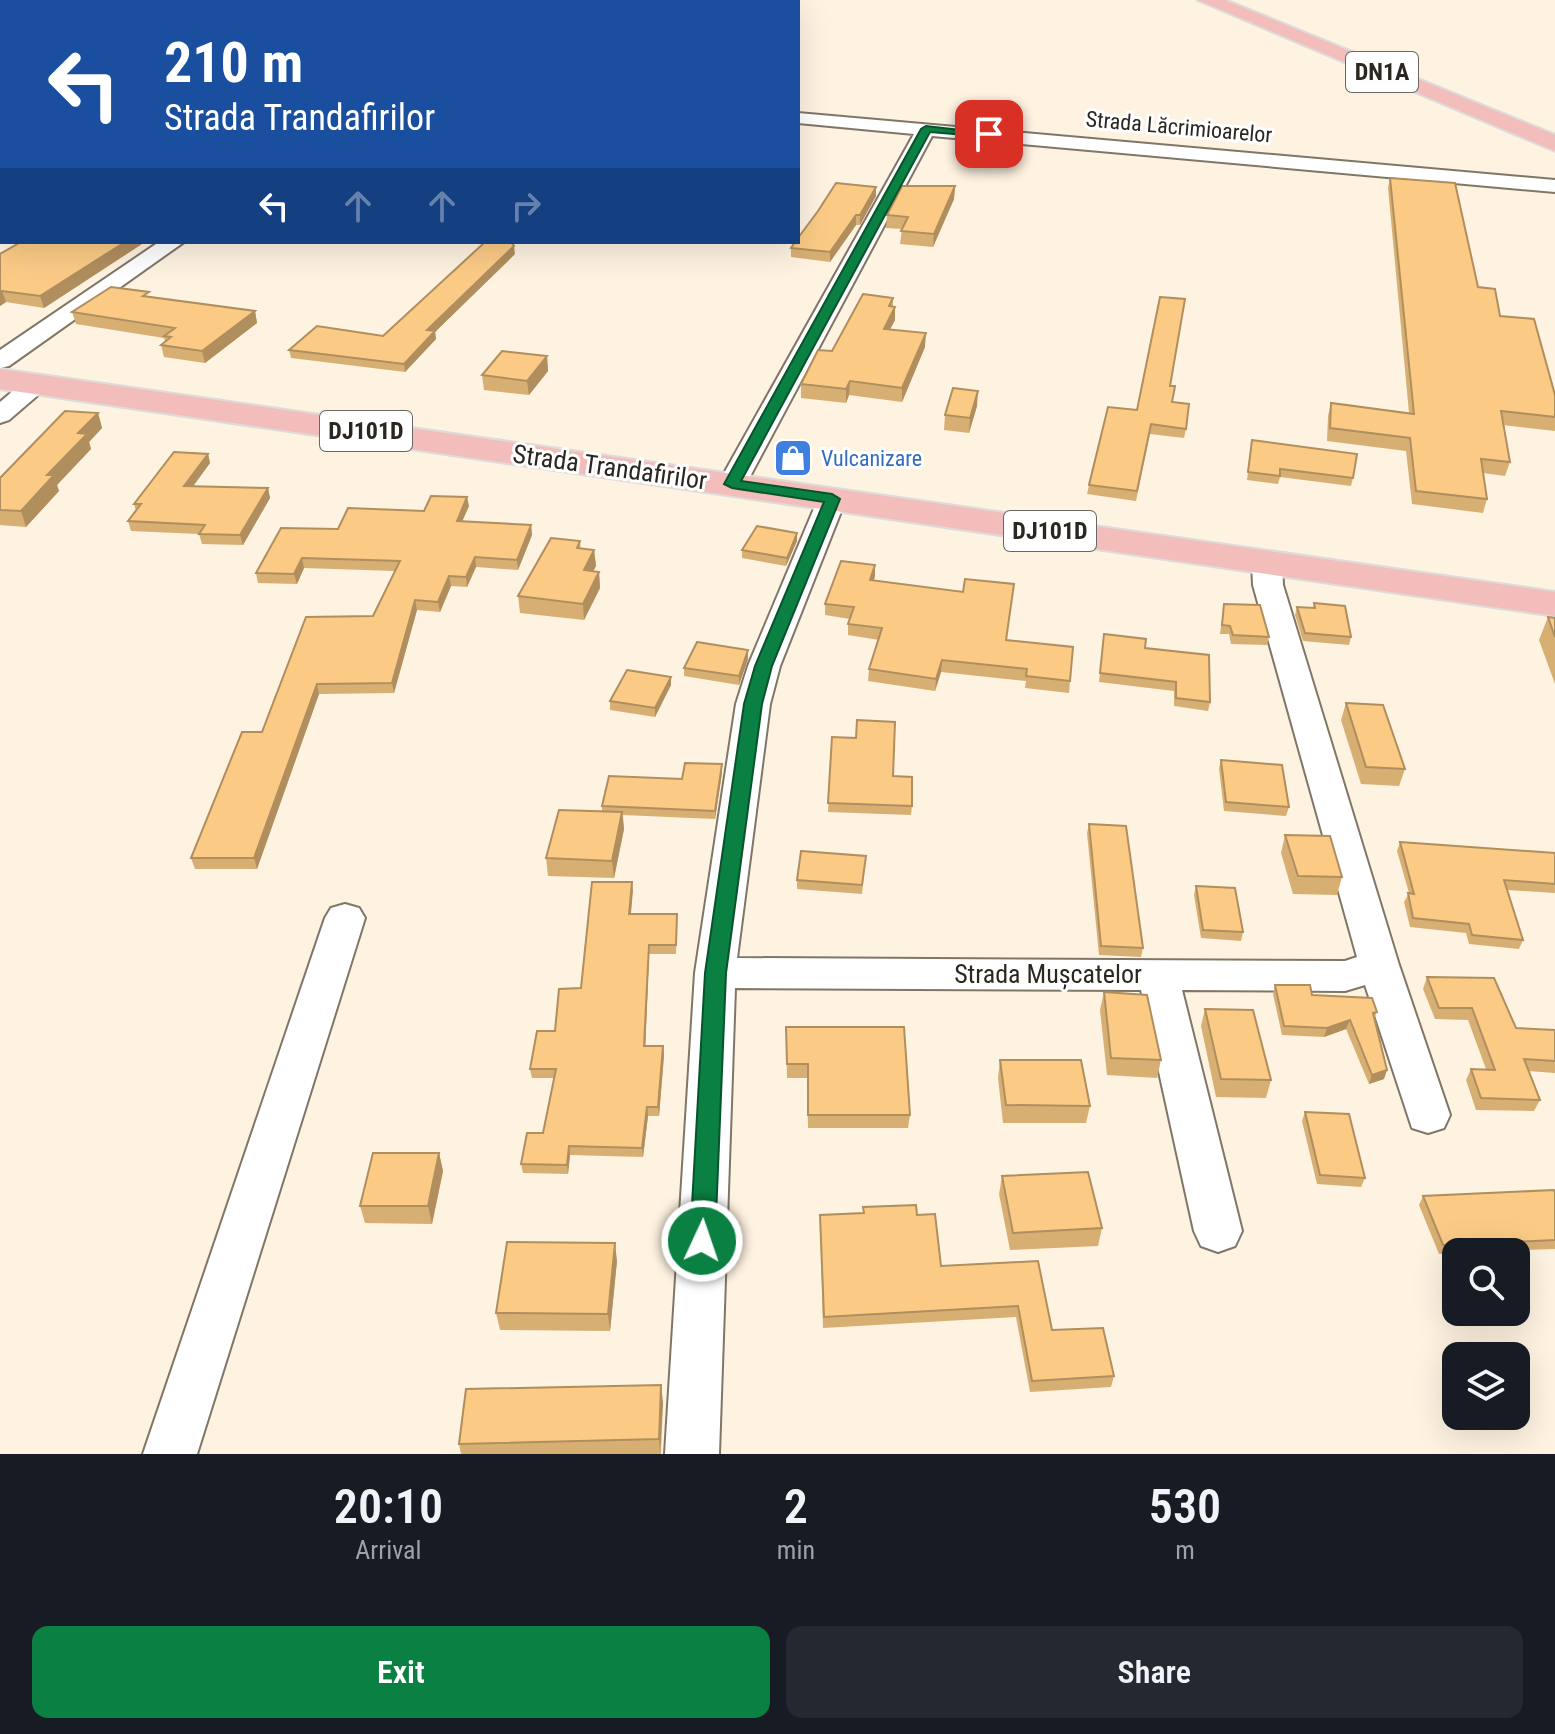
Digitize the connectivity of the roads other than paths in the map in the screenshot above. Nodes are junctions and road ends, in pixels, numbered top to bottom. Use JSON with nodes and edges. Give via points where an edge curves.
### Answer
{"nodes":[{"id":1,"x":1208,"y":0,"type":"edge"},
{"id":2,"x":800,"y":118,"type":"edge"},
{"id":3,"x":926,"y":129,"type":"junction"},
{"id":4,"x":1555,"y":144,"type":"edge"},
{"id":5,"x":1555,"y":186,"type":"edge"},
{"id":6,"x":170,"y":244,"type":"edge"},
{"id":7,"x":0,"y":361,"type":"edge"},
{"id":8,"x":0,"y":379,"type":"edge"},
{"id":9,"x":36,"y":384,"type":"junction"},
{"id":10,"x":0,"y":415,"type":"edge"},
{"id":11,"x":732,"y":484,"type":"junction"},
{"id":12,"x":832,"y":499,"type":"junction"},
{"id":13,"x":1267,"y":562,"type":"junction"},
{"id":14,"x":1555,"y":604,"type":"edge"},
{"id":15,"x":345,"y":918,"type":"dead end"},
{"id":16,"x":1379,"y":965,"type":"junction"},
{"id":17,"x":715,"y":973,"type":"junction"},
{"id":18,"x":1158,"y":975,"type":"junction"},
{"id":19,"x":1428,"y":1115,"type":"dead end"},
{"id":20,"x":1218,"y":1231,"type":"dead end"},
{"id":21,"x":170,"y":1454,"type":"edge"},
{"id":22,"x":692,"y":1454,"type":"edge"}],
"edges":[{"from":1,"to":4,"type":"main road","number":"DN1A"},
{"from":2,"to":3,"type":"street","name":"Strada Lăcrimioarelor"},
{"from":3,"to":5,"type":"street","name":"Strada Lăcrimioarelor"},
{"from":3,"to":11,"type":"street"},
{"from":6,"to":7,"type":"street"},
{"from":8,"to":9,"type":"main road","name":"Strada Trandafirilor","number":"DJ101D"},
{"from":9,"to":10,"type":"street"},
{"from":9,"to":11,"type":"main road","name":"Strada Trandafirilor","number":"DJ101D"},
{"from":11,"to":12,"type":"main road","name":"Strada Trandafirilor","number":"DJ101D"},
{"from":12,"to":13,"type":"main road","name":"Strada Trandafirilor","number":"DJ101D"},
{"from":12,"to":17,"type":"street","via":[[753,704]]},
{"from":13,"to":14,"type":"main road","number":"DJ101D"},
{"from":13,"to":16,"type":"street","via":[[1268,585]]},
{"from":15,"to":21,"type":"street"},
{"from":16,"to":18,"type":"street","name":"Strada Mușcatelor","via":[[1345,976]]},
{"from":16,"to":19,"type":"street"},
{"from":17,"to":18,"type":"street","name":"Strada Mușcatelor"},
{"from":17,"to":22,"type":"street"},
{"from":18,"to":20,"type":"street"}]}
